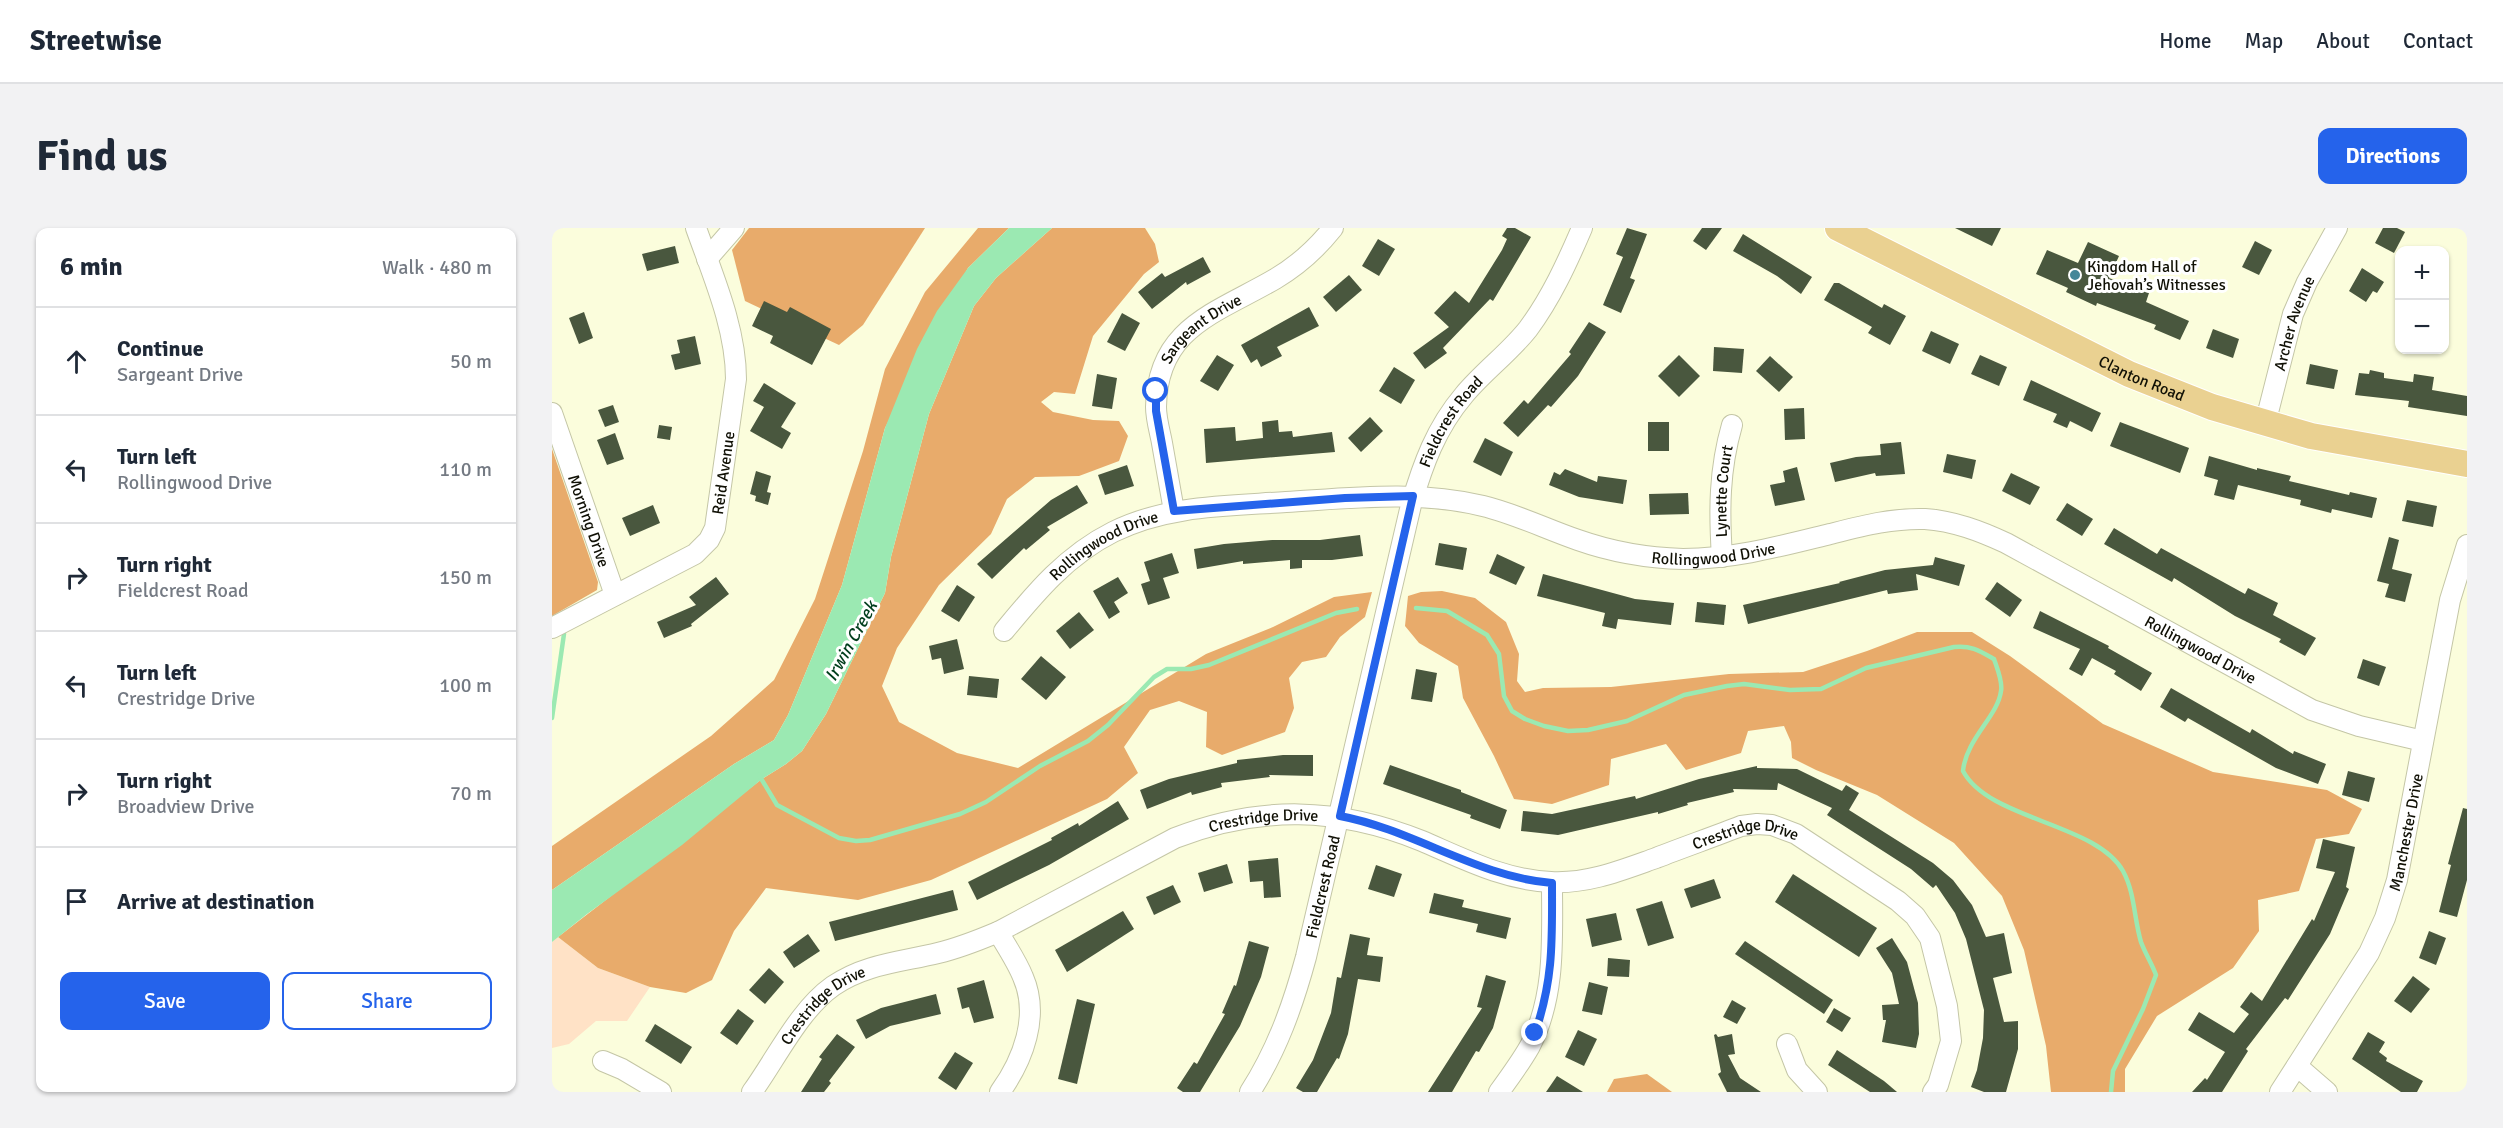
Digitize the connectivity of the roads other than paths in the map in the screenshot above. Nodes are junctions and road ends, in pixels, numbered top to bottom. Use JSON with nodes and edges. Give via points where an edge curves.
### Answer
{"nodes":[{"id":1,"x":696,"y":228,"type":"edge"},
{"id":2,"x":734,"y":228,"type":"edge"},
{"id":3,"x":1333,"y":228,"type":"edge"},
{"id":4,"x":1582,"y":228,"type":"edge"},
{"id":5,"x":1838,"y":228,"type":"edge"},
{"id":6,"x":2337,"y":228,"type":"edge"},
{"id":7,"x":707,"y":259,"type":"junction"},
{"id":8,"x":552,"y":413,"type":"edge"},
{"id":9,"x":2265,"y":424,"type":"junction"},
{"id":10,"x":1732,"y":425,"type":"dead end"},
{"id":11,"x":2467,"y":464,"type":"edge"},
{"id":12,"x":1413,"y":496,"type":"junction"},
{"id":13,"x":1174,"y":511,"type":"junction"},
{"id":14,"x":2467,"y":545,"type":"edge"},
{"id":15,"x":1722,"y":557,"type":"junction"},
{"id":16,"x":615,"y":596,"type":"junction"},
{"id":17,"x":552,"y":628,"type":"edge"},
{"id":18,"x":1004,"y":631,"type":"dead end"},
{"id":19,"x":2423,"y":741,"type":"junction"},
{"id":20,"x":1340,"y":816,"type":"junction"},
{"id":21,"x":1552,"y":883,"type":"junction"},
{"id":22,"x":998,"y":932,"type":"junction"},
{"id":23,"x":1787,"y":1044,"type":"dead end"},
{"id":24,"x":603,"y":1061,"type":"dead end"},
{"id":25,"x":2297,"y":1066,"type":"junction"},
{"id":26,"x":661,"y":1092,"type":"edge"},
{"id":27,"x":752,"y":1092,"type":"edge"},
{"id":28,"x":1000,"y":1092,"type":"edge"},
{"id":29,"x":1250,"y":1092,"type":"edge"},
{"id":30,"x":1499,"y":1092,"type":"edge"},
{"id":31,"x":1817,"y":1092,"type":"edge"},
{"id":32,"x":1933,"y":1092,"type":"edge"},
{"id":33,"x":2280,"y":1092,"type":"edge"},
{"id":34,"x":2326,"y":1092,"type":"edge"}],
"edges":[{"from":1,"to":7,"type":"street","name":"Reid Avenue"},
{"from":2,"to":7,"type":"street"},
{"from":3,"to":13,"type":"street","name":"Sargeant Drive","via":[[1309,254],[1275,279],[1188,329],[1164,362],[1156,391],[1156,411]]},
{"from":4,"to":12,"type":"street","name":"Fieldcrest Road","via":[[1558,280],[1528,329],[1444,421],[1425,457]]},
{"from":5,"to":9,"type":"main road","name":"Clanton Road","via":[[2129,374]]},
{"from":6,"to":9,"type":"street","name":"Archer Avenue","via":[[2293,314]]},
{"from":7,"to":16,"type":"street","name":"Reid Avenue","via":[[736,359],[715,528],[695,554]]},
{"from":8,"to":16,"type":"street","name":"Morning Drive"},
{"from":9,"to":11,"type":"main road","name":"Clanton Road"},
{"from":10,"to":15,"type":"street","name":"Lynette Court","via":[[1720,483]]},
{"from":12,"to":13,"type":"street","name":"Rollingwood Drive"},
{"from":12,"to":15,"type":"street","name":"Rollingwood Drive","via":[[1484,506],[1627,554]]},
{"from":12,"to":20,"type":"street","name":"Fieldcrest Road"},
{"from":13,"to":18,"type":"street","name":"Rollingwood Drive","via":[[1125,526],[1082,550],[1044,582]]},
{"from":14,"to":19,"type":"street","name":"Manchester Drive","via":[[2450,600]]},
{"from":15,"to":19,"type":"street","name":"Rollingwood Drive","via":[[1759,552],[1880,522],[1924,519],[1967,527],[2006,543],[2312,710]]},
{"from":16,"to":17,"type":"street","name":"Reid Avenue"},
{"from":19,"to":25,"type":"street","name":"Manchester Drive","via":[[2397,880],[2385,918],[2369,953]]},
{"from":20,"to":21,"type":"street","name":"Crestridge Drive","via":[[1386,827],[1494,873]]},
{"from":20,"to":22,"type":"street","name":"Crestridge Drive","via":[[1257,816],[1197,829]]},
{"from":20,"to":29,"type":"street","name":"Fieldcrest Road","via":[[1295,998],[1278,1042]]},
{"from":21,"to":30,"type":"street","via":[[1552,962],[1545,1005],[1530,1046]]},
{"from":21,"to":32,"type":"street","name":"Crestridge Drive","via":[[1607,875],[1741,826],[1772,825],[1796,834],[1898,901],[1915,916],[1930,938],[1947,1006],[1951,1041]]},
{"from":22,"to":27,"type":"street","name":"Crestridge Drive","via":[[937,953],[871,967],[831,987],[807,1012]]},
{"from":22,"to":28,"type":"street","via":[[1024,979],[1029,1001],[1028,1035],[1021,1057]]},
{"from":23,"to":31,"type":"street","via":[[1797,1071]]},
{"from":24,"to":26,"type":"street"},
{"from":25,"to":33,"type":"street","name":"Manchester Drive"},
{"from":25,"to":34,"type":"street"}]}
